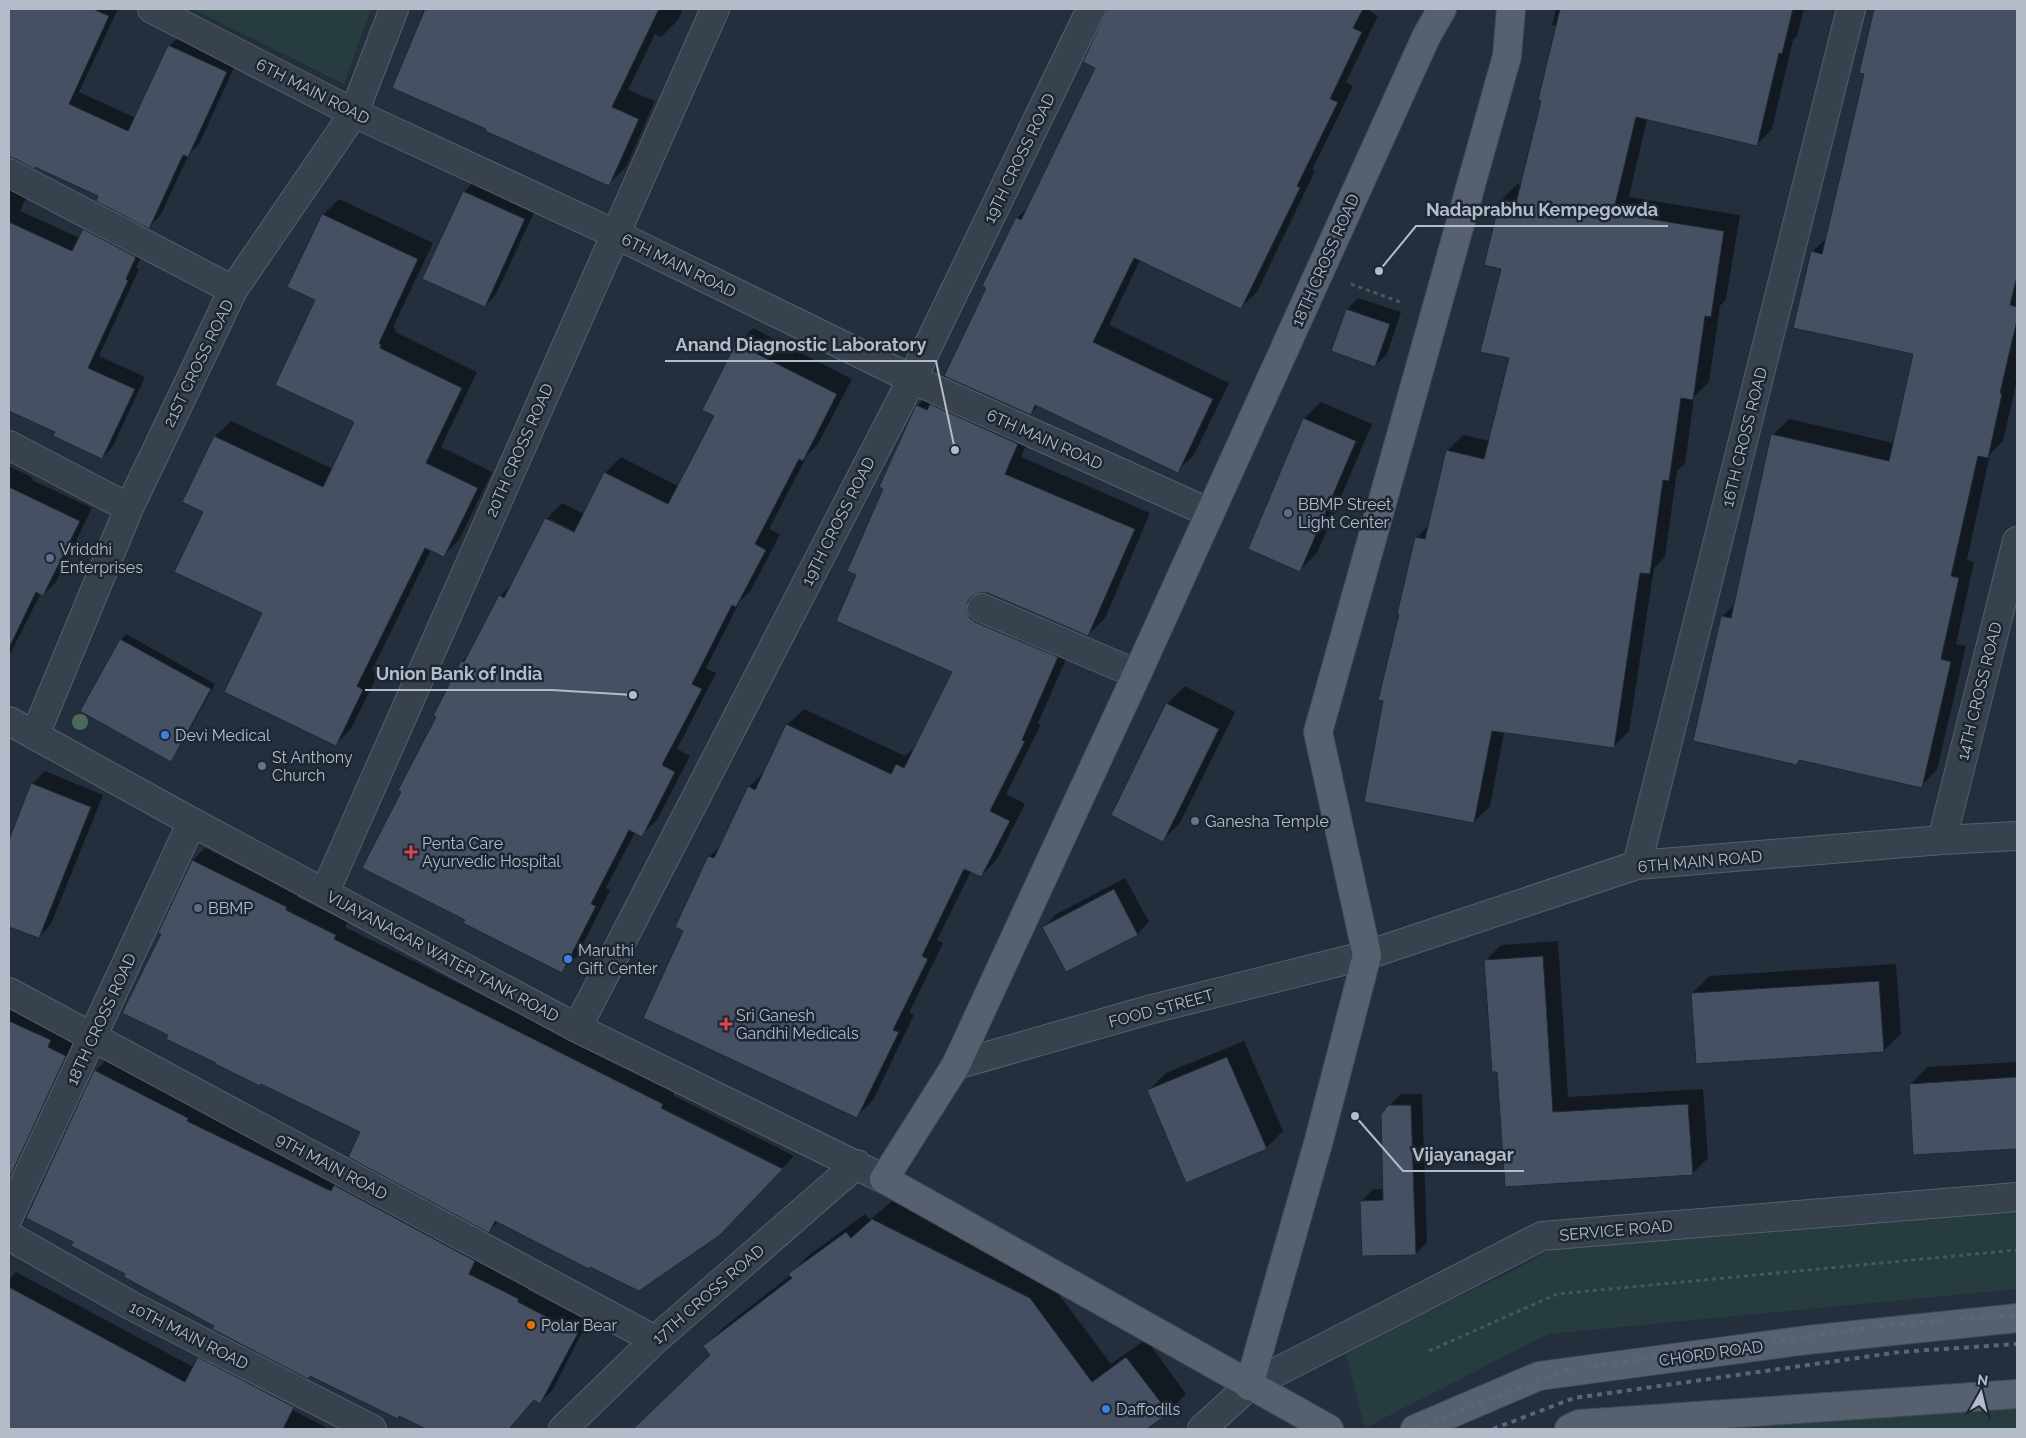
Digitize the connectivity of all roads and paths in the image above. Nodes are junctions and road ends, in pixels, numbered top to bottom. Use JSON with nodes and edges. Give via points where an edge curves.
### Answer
{"nodes":[{"id":1,"x":152,"y":9,"type":"edge"},
{"id":2,"x":394,"y":9,"type":"edge"},
{"id":3,"x":715,"y":9,"type":"edge"},
{"id":4,"x":1091,"y":9,"type":"edge"},
{"id":5,"x":1442,"y":9,"type":"edge"},
{"id":6,"x":1511,"y":9,"type":"edge"},
{"id":7,"x":1851,"y":9,"type":"edge"},
{"id":8,"x":354,"y":113,"type":"junction"},
{"id":9,"x":9,"y":173,"type":"edge"},
{"id":10,"x":615,"y":234,"type":"junction"},
{"id":11,"x":1354,"y":285,"type":"dead end"},
{"id":12,"x":233,"y":290,"type":"junction"},
{"id":13,"x":1402,"y":303,"type":"dead end"},
{"id":14,"x":912,"y":379,"type":"junction"},
{"id":15,"x":9,"y":445,"type":"edge"},
{"id":16,"x":129,"y":508,"type":"junction"},
{"id":17,"x":1210,"y":513,"type":"junction"},
{"id":18,"x":2017,"y":541,"type":"edge"},
{"id":19,"x":982,"y":608,"type":"dead end"},
{"id":20,"x":1137,"y":674,"type":"junction"},
{"id":21,"x":9,"y":721,"type":"edge"},
{"id":22,"x":35,"y":735,"type":"junction"},
{"id":23,"x":192,"y":822,"type":"junction"},
{"id":24,"x":2017,"y":836,"type":"edge"},
{"id":25,"x":1942,"y":840,"type":"junction"},
{"id":26,"x":1637,"y":865,"type":"junction"},
{"id":27,"x":325,"y":892,"type":"junction"},
{"id":28,"x":1367,"y":955,"type":"junction"},
{"id":29,"x":9,"y":992,"type":"edge"},
{"id":30,"x":577,"y":1028,"type":"junction"},
{"id":31,"x":92,"y":1037,"type":"junction"},
{"id":32,"x":956,"y":1065,"type":"junction"},
{"id":33,"x":857,"y":1164,"type":"junction"},
{"id":34,"x":884,"y":1179,"type":"junction"},
{"id":35,"x":2017,"y":1197,"type":"edge"},
{"id":36,"x":9,"y":1216,"type":"edge"},
{"id":37,"x":9,"y":1236,"type":"edge"},
{"id":38,"x":2017,"y":1250,"type":"edge"},
{"id":39,"x":2017,"y":1318,"type":"edge"},
{"id":40,"x":655,"y":1340,"type":"junction"},
{"id":41,"x":1429,"y":1351,"type":"dead end"},
{"id":42,"x":1249,"y":1386,"type":"junction"},
{"id":43,"x":2017,"y":1394,"type":"edge"},
{"id":44,"x":372,"y":1429,"type":"edge"},
{"id":45,"x":563,"y":1429,"type":"edge"},
{"id":46,"x":1202,"y":1429,"type":"edge"},
{"id":47,"x":1329,"y":1429,"type":"edge"},
{"id":48,"x":1415,"y":1429,"type":"edge"},
{"id":49,"x":1569,"y":1429,"type":"edge"}],
"edges":[{"from":1,"to":8,"type":"street","name":"6TH MAIN ROAD"},
{"from":2,"to":8,"type":"street","name":"21ST CROSS ROAD"},
{"from":3,"to":10,"type":"street","name":"20TH CROSS ROAD"},
{"from":4,"to":14,"type":"street","name":"19TH CROSS ROAD"},
{"from":5,"to":17,"type":"main road","name":"18TH CROSS ROAD","via":[[1426,36]]},
{"from":6,"to":28,"type":"main road","via":[[1507,56],[1318,732]]},
{"from":7,"to":26,"type":"street","name":"16TH CROSS ROAD"},
{"from":8,"to":10,"type":"street","name":"6TH MAIN ROAD"},
{"from":8,"to":12,"type":"street","name":"21ST CROSS ROAD"},
{"from":9,"to":12,"type":"street"},
{"from":10,"to":14,"type":"street","name":"6TH MAIN ROAD"},
{"from":10,"to":27,"type":"street","name":"20TH CROSS ROAD"},
{"from":11,"to":13,"type":"path"},
{"from":12,"to":16,"type":"street","name":"21ST CROSS ROAD"},
{"from":14,"to":17,"type":"street","name":"6TH MAIN ROAD"},
{"from":14,"to":30,"type":"street","name":"19TH CROSS ROAD"},
{"from":15,"to":16,"type":"street"},
{"from":16,"to":22,"type":"street","name":"21ST CROSS ROAD"},
{"from":17,"to":20,"type":"main road","name":"18TH CROSS ROAD"},
{"from":18,"to":25,"type":"street","name":"14TH CROSS ROAD"},
{"from":19,"to":20,"type":"street"},
{"from":20,"to":32,"type":"main road","name":"18TH CROSS ROAD"},
{"from":21,"to":22,"type":"street","name":"VIJAYANAGAR WATER TANK ROAD"},
{"from":22,"to":23,"type":"street","name":"VIJAYANAGAR WATER TANK ROAD"},
{"from":23,"to":27,"type":"street","name":"VIJAYANAGAR WATER TANK ROAD"},
{"from":23,"to":31,"type":"street","name":"18TH CROSS ROAD"},
{"from":24,"to":25,"type":"street","name":"6TH MAIN ROAD"},
{"from":25,"to":26,"type":"street","name":"6TH MAIN ROAD"},
{"from":26,"to":28,"type":"street","name":"6TH MAIN ROAD"},
{"from":27,"to":30,"type":"street","name":"VIJAYANAGAR WATER TANK ROAD"},
{"from":28,"to":32,"type":"street","name":"FOOD STREET"},
{"from":28,"to":42,"type":"main road","via":[[1319,1140]]},
{"from":29,"to":31,"type":"street","name":"9TH MAIN ROAD"},
{"from":30,"to":33,"type":"street","name":"VIJAYANAGAR WATER TANK ROAD"},
{"from":31,"to":36,"type":"street","name":"18TH CROSS ROAD"},
{"from":31,"to":40,"type":"street","name":"9TH MAIN ROAD"},
{"from":32,"to":34,"type":"main road","name":"18TH CROSS ROAD"},
{"from":33,"to":34,"type":"street","name":"VIJAYANAGAR WATER TANK ROAD"},
{"from":33,"to":40,"type":"street","name":"17TH CROSS ROAD"},
{"from":34,"to":42,"type":"main road"},
{"from":35,"to":42,"type":"street","name":"SERVICE ROAD","via":[[1542,1236]]},
{"from":37,"to":44,"type":"street","name":"10TH MAIN ROAD","via":[[132,1306]]},
{"from":38,"to":41,"type":"path","via":[[1557,1294]]},
{"from":39,"to":48,"type":"main road","name":"CHORD ROAD","via":[[1807,1340],[1539,1376]]},
{"from":40,"to":45,"type":"street","name":"17TH CROSS ROAD"},
{"from":42,"to":46,"type":"street"},
{"from":42,"to":47,"type":"main road"},
{"from":43,"to":49,"type":"main road","via":[[1579,1424]]}]}
